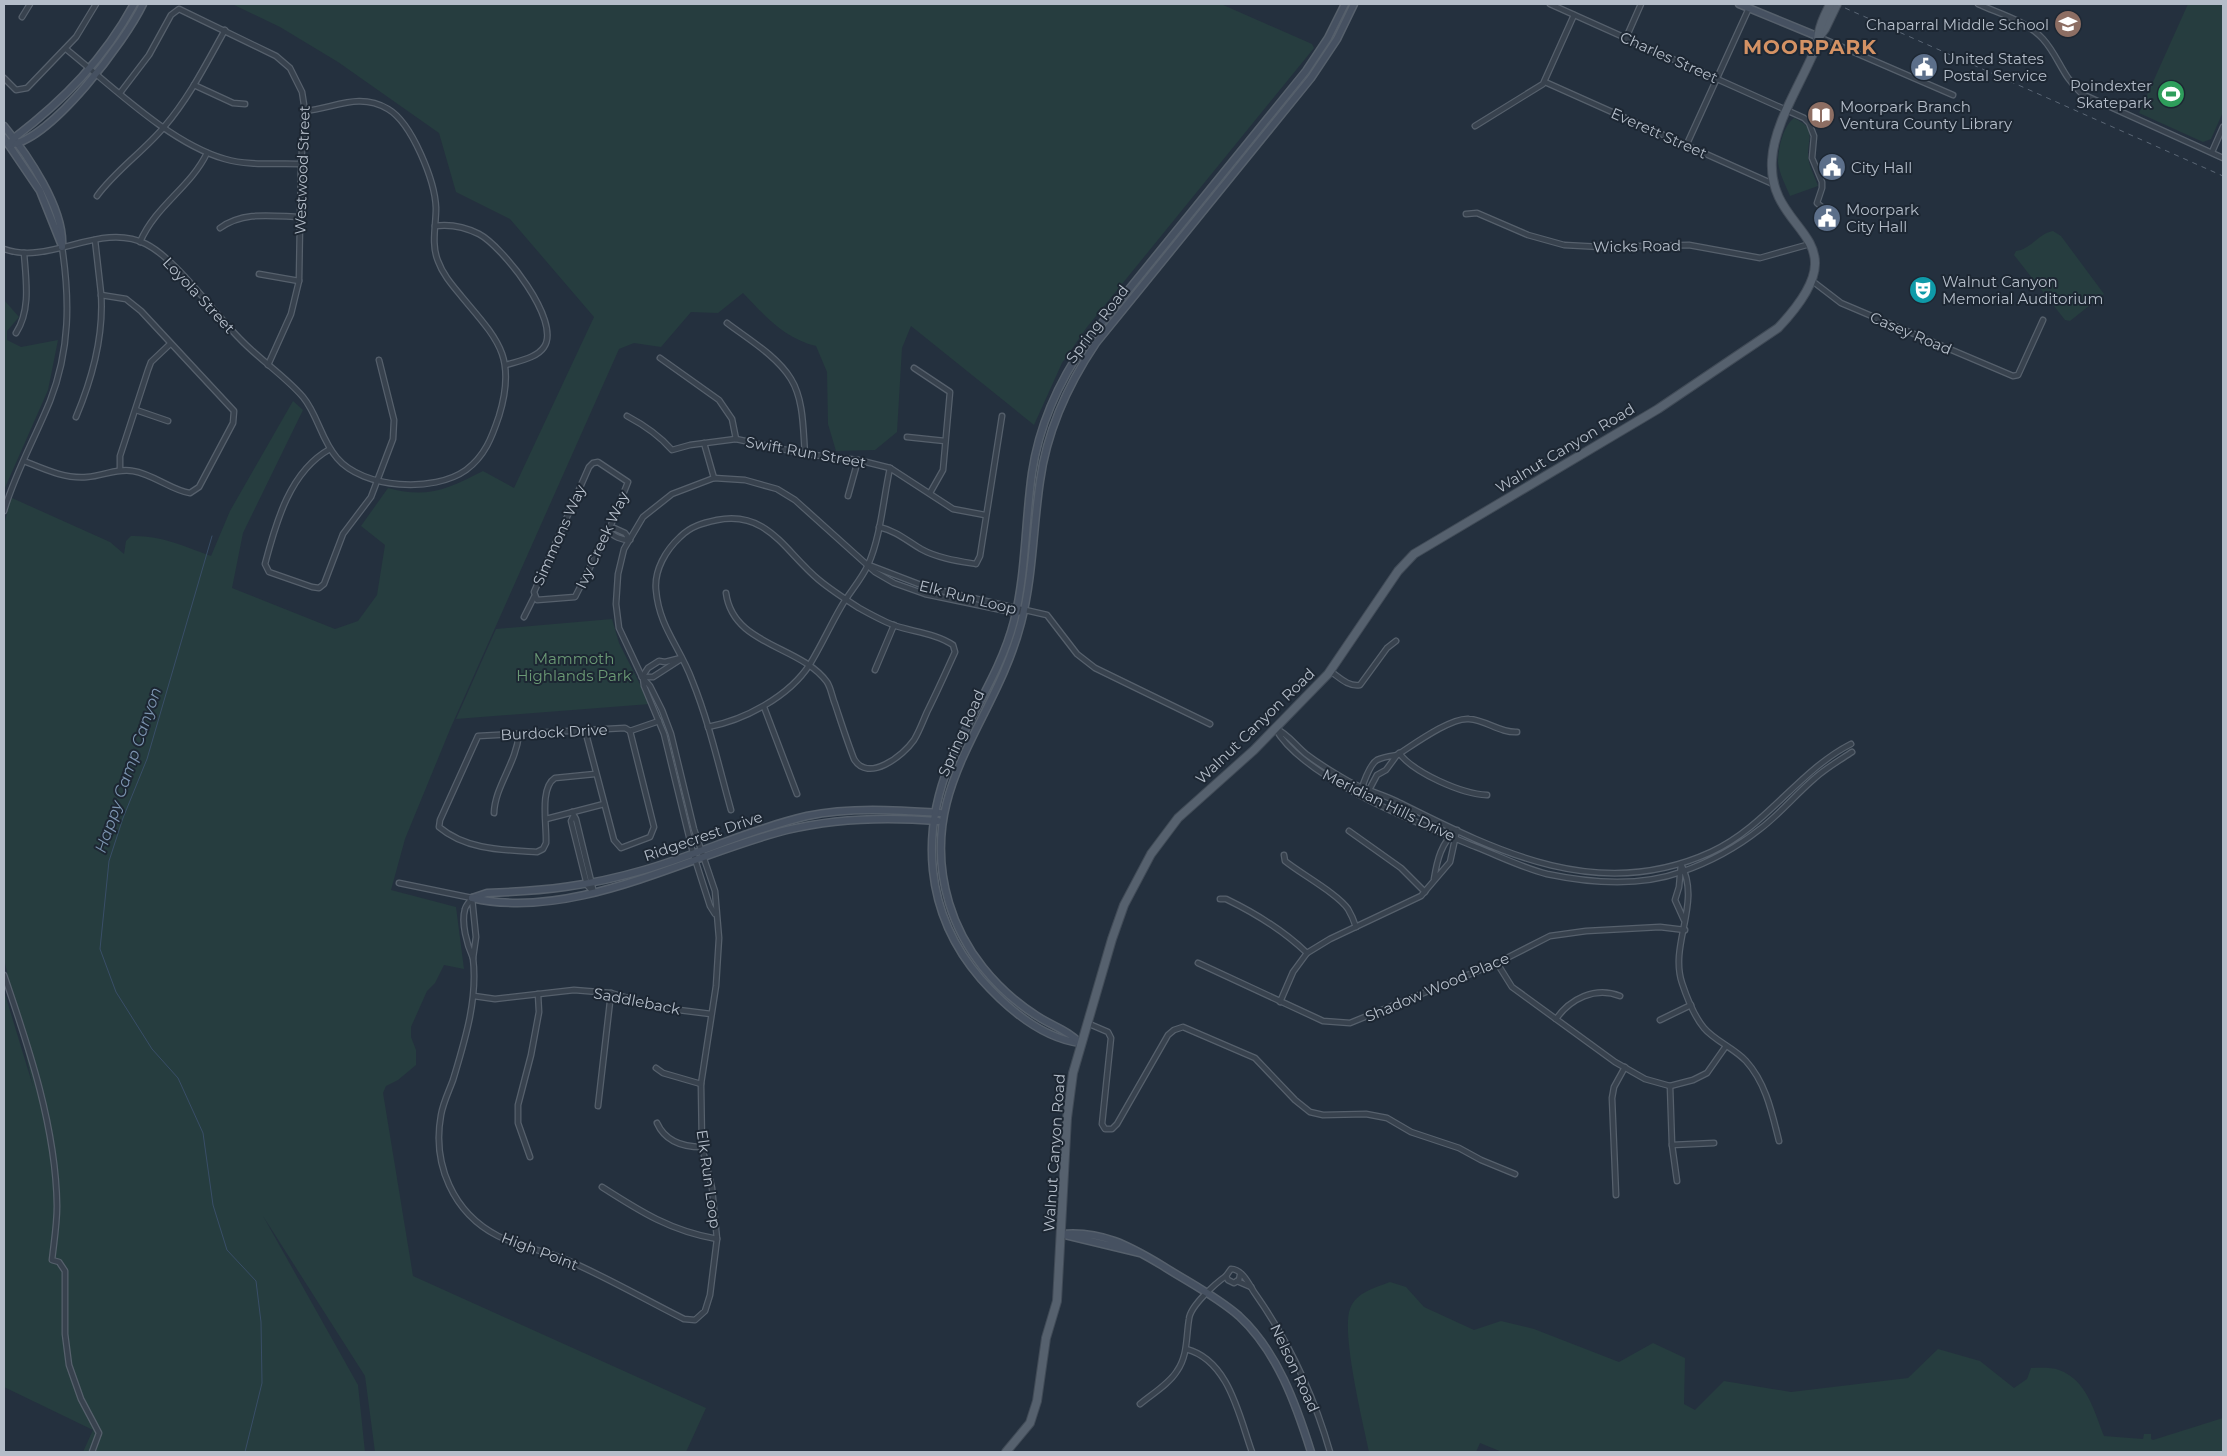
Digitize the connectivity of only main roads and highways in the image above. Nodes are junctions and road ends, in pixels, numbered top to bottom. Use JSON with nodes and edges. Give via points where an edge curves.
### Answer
{"nodes":[{"id":1,"x":134,"y":4,"type":"edge"},
{"id":2,"x":143,"y":4,"type":"edge"},
{"id":3,"x":1345,"y":4,"type":"edge"},
{"id":4,"x":1354,"y":4,"type":"edge"},
{"id":5,"x":1739,"y":4,"type":"edge"},
{"id":6,"x":1830,"y":4,"type":"edge"},
{"id":7,"x":1837,"y":4,"type":"edge"},
{"id":8,"x":1819,"y":37,"type":"junction"},
{"id":9,"x":94,"y":71,"type":"junction"},
{"id":10,"x":4,"y":126,"type":"edge"},
{"id":11,"x":4,"y":138,"type":"edge"},
{"id":12,"x":14,"y":138,"type":"junction"},
{"id":13,"x":18,"y":144,"type":"junction"},
{"id":14,"x":10,"y":145,"type":"junction"},
{"id":15,"x":935,"y":813,"type":"junction"},
{"id":16,"x":943,"y":814,"type":"junction"},
{"id":17,"x":934,"y":821,"type":"junction"},
{"id":18,"x":942,"y":822,"type":"junction"},
{"id":19,"x":1080,"y":1043,"type":"junction"},
{"id":20,"x":1061,"y":1234,"type":"junction"},
{"id":21,"x":1006,"y":1452,"type":"edge"},
{"id":22,"x":1310,"y":1452,"type":"edge"}],
"edges":[{"from":1,"to":9,"type":"main road"},
{"from":2,"to":9,"type":"main road","via":[[124,38]]},
{"from":3,"to":15,"type":"main road","name":"Spring Road","via":[[1306,71],[1087,341],[1067,372],[1049,411],[1034,462],[1016,610],[1000,661],[948,768]]},
{"from":4,"to":16,"type":"main road","name":"Spring Road","via":[[1338,39],[1311,78],[1096,343],[1073,378],[1045,451],[1024,611],[1007,663],[956,768]]},
{"from":5,"to":8,"type":"main road"},
{"from":6,"to":8,"type":"main road"},
{"from":7,"to":8,"type":"main road"},
{"from":8,"to":19,"type":"main road","name":"Walnut Canyon Road","via":[[1772,154],[1773,184],[1783,205],[1811,244],[1815,257],[1811,280],[1799,302],[1778,328],[1728,362],[1621,432],[1414,554],[1398,571],[1330,671],[1226,777],[1196,801],[1158,843],[1118,919]]},
{"from":9,"to":12,"type":"main road"},
{"from":9,"to":13,"type":"main road","via":[[52,119]]},
{"from":10,"to":12,"type":"main road"},
{"from":11,"to":14,"type":"main road"},
{"from":12,"to":13,"type":"main road"},
{"from":12,"to":14,"type":"main road"},
{"from":13,"to":14,"type":"main road"},
{"from":13,"to":14,"type":"main road","via":[[51,202],[63,238],[62,246],[40,191]]},
{"from":15,"to":16,"type":"main road","name":"Ridgecrest Drive"},
{"from":15,"to":17,"type":"main road","name":"Spring Road"},
{"from":15,"to":17,"type":"main road","name":"Ridgecrest Drive","via":[[860,810],[808,816],[754,831],[645,870],[590,884],[487,893],[472,898],[486,902],[539,902],[594,893],[787,830],[887,819]]},
{"from":16,"to":18,"type":"main road","name":"Spring Road"},
{"from":17,"to":18,"type":"main road","name":"Ridgecrest Drive"},
{"from":17,"to":19,"type":"main road","name":"Spring Road","via":[[934,883],[944,920],[963,955],[989,987],[1017,1012],[1061,1038]]},
{"from":18,"to":19,"type":"main road","name":"Spring Road","via":[[941,870],[960,933],[998,985],[1026,1009],[1071,1034]]},
{"from":19,"to":20,"type":"main road","name":"Walnut Canyon Road","via":[[1069,1097]]},
{"from":20,"to":21,"type":"main road","name":"Walnut Canyon Road","via":[[1057,1302],[1046,1338],[1037,1401],[1030,1423]]},
{"from":20,"to":22,"type":"main road","via":[[1075,1232],[1134,1247],[1238,1316],[1265,1348],[1284,1382],[1300,1417]]}]}
